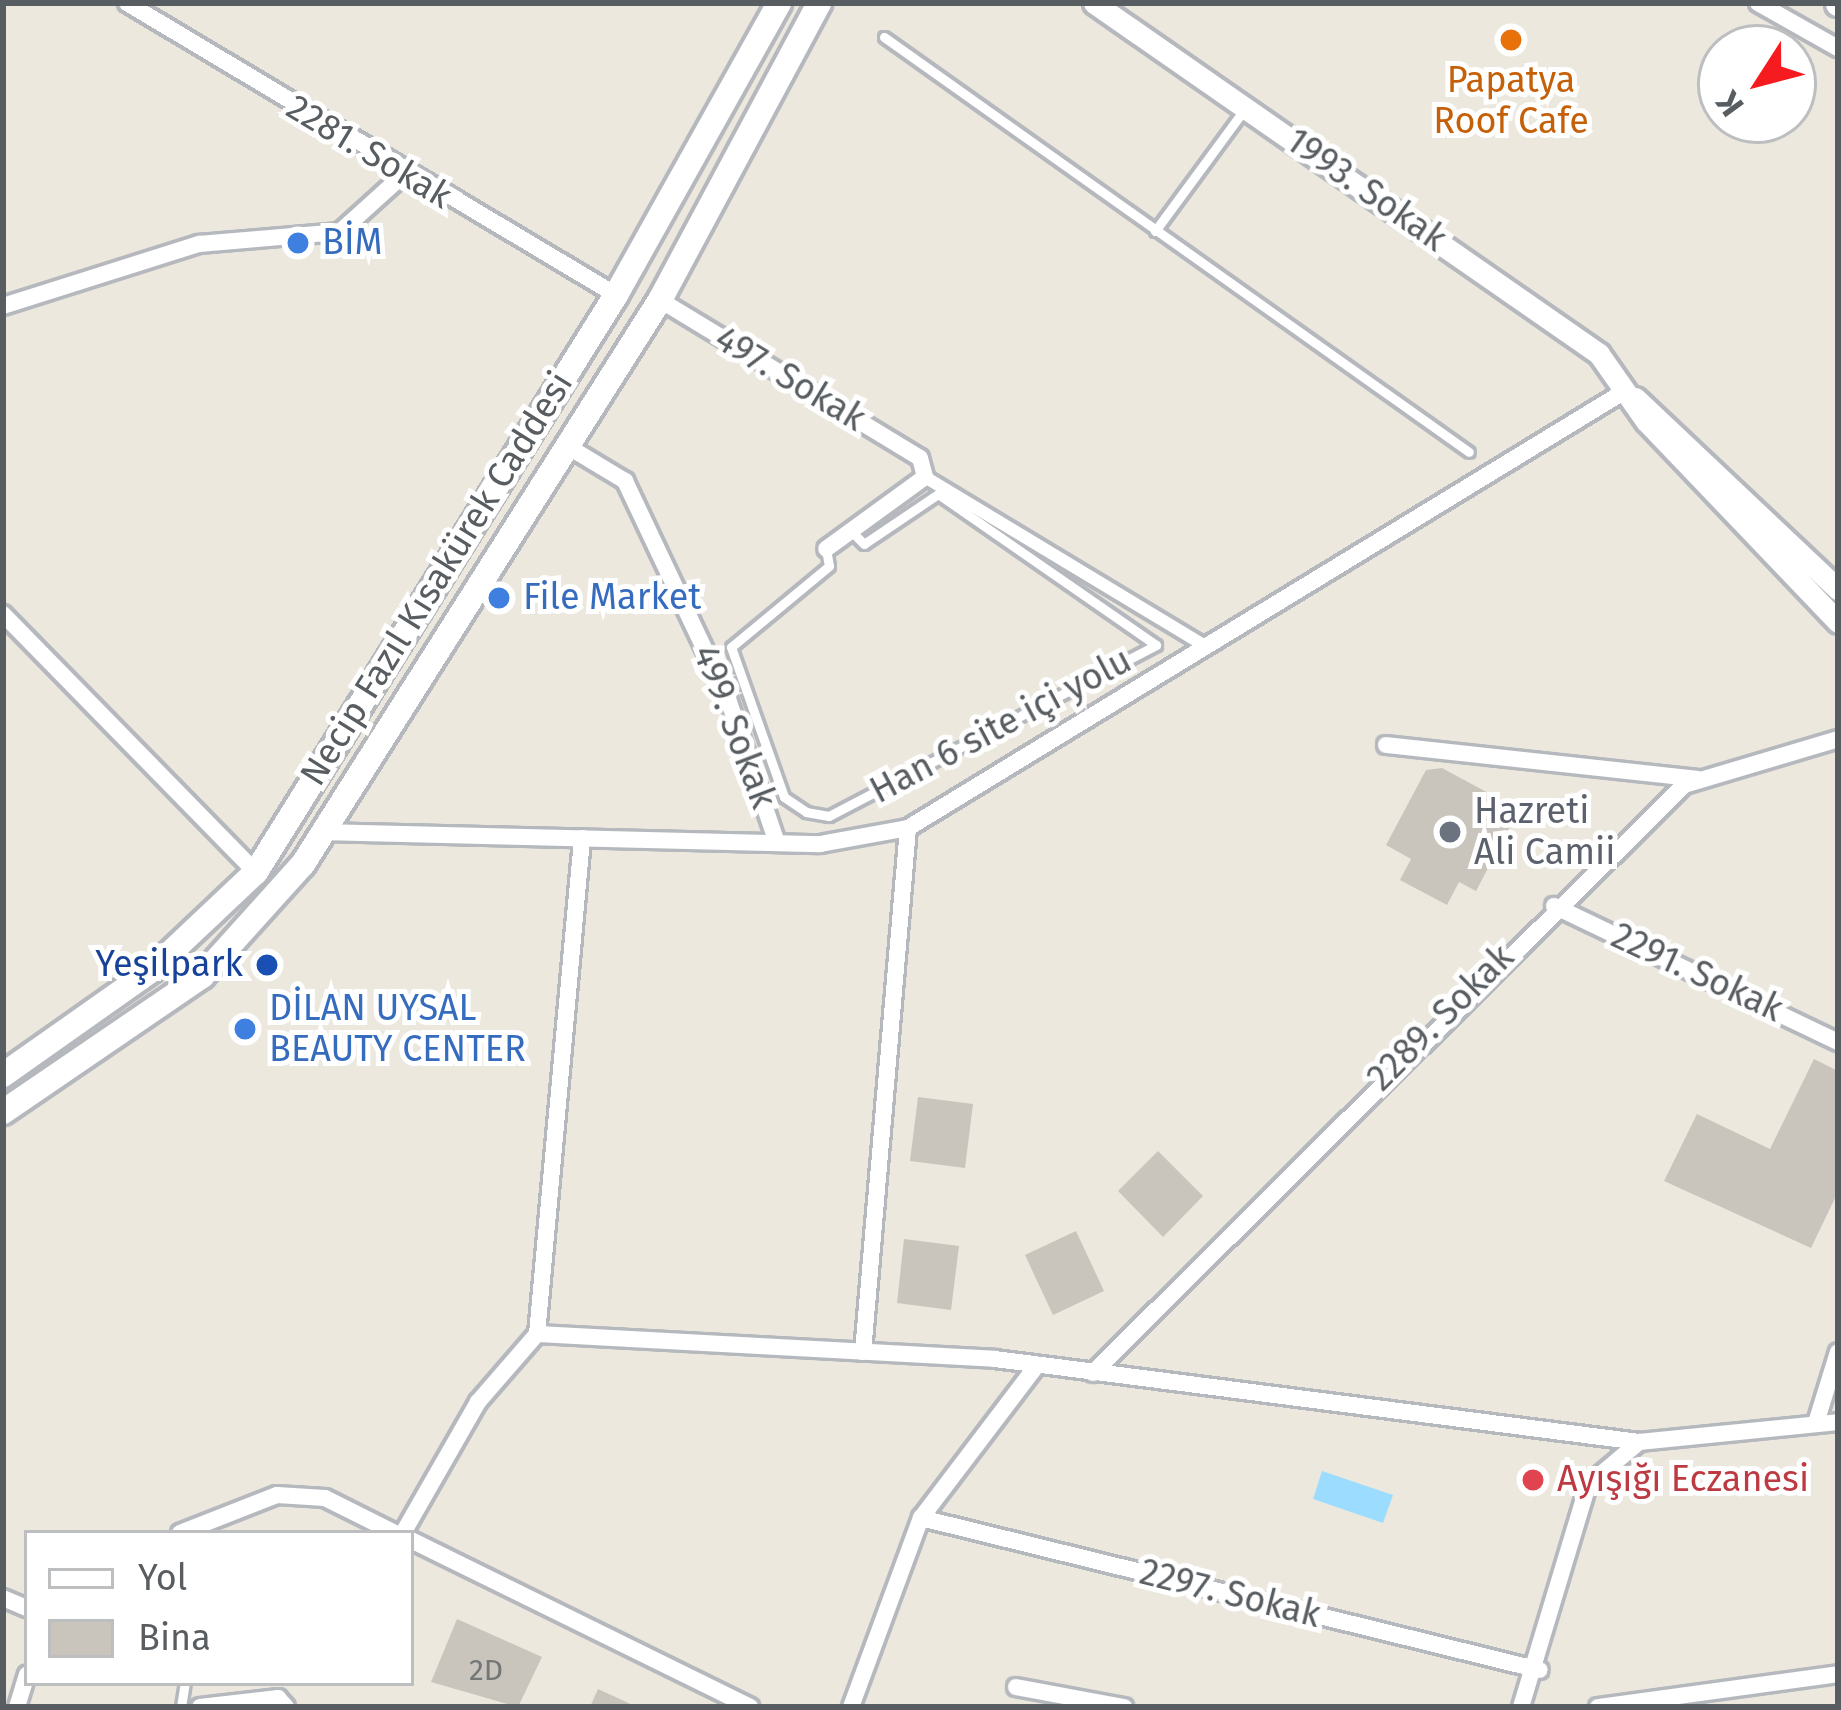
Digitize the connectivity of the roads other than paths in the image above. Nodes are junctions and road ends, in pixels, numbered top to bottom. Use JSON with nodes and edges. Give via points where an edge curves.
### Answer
{"nodes":[{"id":1,"x":127,"y":3,"type":"edge"},
{"id":2,"x":779,"y":3,"type":"edge"},
{"id":3,"x":819,"y":3,"type":"edge"},
{"id":4,"x":1094,"y":3,"type":"edge"},
{"id":5,"x":1758,"y":3,"type":"edge"},
{"id":6,"x":884,"y":37,"type":"dead end"},
{"id":7,"x":1838,"y":48,"type":"edge"},
{"id":8,"x":1247,"y":106,"type":"junction"},
{"id":9,"x":403,"y":175,"type":"junction"},
{"id":10,"x":1155,"y":231,"type":"junction"},
{"id":11,"x":616,"y":296,"type":"junction"},
{"id":12,"x":660,"y":300,"type":"junction"},
{"id":13,"x":3,"y":306,"type":"edge"},
{"id":14,"x":1625,"y":391,"type":"junction"},
{"id":15,"x":567,"y":446,"type":"junction"},
{"id":16,"x":1469,"y":452,"type":"dead end"},
{"id":17,"x":925,"y":477,"type":"junction"},
{"id":18,"x":851,"y":531,"type":"junction"},
{"id":19,"x":826,"y":549,"type":"joint"},
{"id":20,"x":1838,"y":589,"type":"edge"},
{"id":21,"x":3,"y":614,"type":"edge"},
{"id":22,"x":1838,"y":622,"type":"edge"},
{"id":23,"x":1204,"y":645,"type":"junction"},
{"id":24,"x":1838,"y":739,"type":"edge"},
{"id":25,"x":1386,"y":745,"type":"dead end"},
{"id":26,"x":1698,"y":779,"type":"junction"},
{"id":27,"x":908,"y":828,"type":"junction"},
{"id":28,"x":286,"y":829,"type":"junction"},
{"id":29,"x":321,"y":832,"type":"junction"},
{"id":30,"x":582,"y":838,"type":"junction"},
{"id":31,"x":776,"y":840,"type":"junction"},
{"id":32,"x":256,"y":872,"type":"junction"},
{"id":33,"x":1554,"y":906,"type":"junction"},
{"id":34,"x":1838,"y":1042,"type":"edge"},
{"id":35,"x":3,"y":1075,"type":"edge"},
{"id":36,"x":3,"y":1112,"type":"edge"},
{"id":37,"x":537,"y":1334,"type":"junction"},
{"id":38,"x":863,"y":1352,"type":"junction"},
{"id":39,"x":1838,"y":1352,"type":"edge"},
{"id":40,"x":1037,"y":1365,"type":"junction"},
{"id":41,"x":1093,"y":1373,"type":"junction"},
{"id":42,"x":1838,"y":1422,"type":"edge"},
{"id":43,"x":1816,"y":1424,"type":"junction"},
{"id":44,"x":1639,"y":1442,"type":"junction"},
{"id":45,"x":921,"y":1517,"type":"junction"},
{"id":46,"x":188,"y":1530,"type":"edge"},
{"id":47,"x":393,"y":1530,"type":"edge"},
{"id":48,"x":401,"y":1530,"type":"edge"},
{"id":49,"x":414,"y":1541,"type":"edge"},
{"id":50,"x":1540,"y":1670,"type":"junction"},
{"id":51,"x":1838,"y":1674,"type":"edge"},
{"id":52,"x":1016,"y":1687,"type":"dead end"},
{"id":53,"x":200,"y":1707,"type":"edge"},
{"id":54,"x":286,"y":1707,"type":"edge"},
{"id":55,"x":750,"y":1707,"type":"edge"},
{"id":56,"x":851,"y":1707,"type":"edge"},
{"id":57,"x":1124,"y":1707,"type":"edge"},
{"id":58,"x":1521,"y":1707,"type":"edge"},
{"id":59,"x":1598,"y":1707,"type":"edge"}],
"edges":[{"from":1,"to":9,"type":"street","name":"2281. Sokak"},
{"from":2,"to":11,"type":"main road","name":"Necip Fazıl Kısakürek Caddesi"},
{"from":3,"to":12,"type":"main road","name":"Necip Fazıl Kısakürek Caddesi"},
{"from":4,"to":8,"type":"street","name":"1993. Sokak"},
{"from":5,"to":7,"type":"street"},
{"from":6,"to":10,"type":"lane"},
{"from":8,"to":10,"type":"lane"},
{"from":8,"to":14,"type":"street","name":"1993. Sokak","via":[[1599,354]]},
{"from":9,"to":11,"type":"street","name":"2281. Sokak"},
{"from":9,"to":13,"type":"street","via":[[340,232],[199,244]]},
{"from":10,"to":16,"type":"lane"},
{"from":11,"to":12,"type":"main road"},
{"from":11,"to":28,"type":"main road","name":"Necip Fazıl Kısakürek Caddesi","via":[[428,581]]},
{"from":12,"to":15,"type":"main road","name":"Necip Fazıl Kısakürek Caddesi"},
{"from":12,"to":17,"type":"street","name":"497. Sokak","via":[[920,458]]},
{"from":14,"to":20,"type":"street","name":"1993. Sokak","via":[[1667,418]]},
{"from":14,"to":22,"type":"street","name":"1993. Sokak"},
{"from":14,"to":23,"type":"street"},
{"from":15,"to":29,"type":"main road","name":"Necip Fazıl Kısakürek Caddesi"},
{"from":15,"to":31,"type":"street","name":"499. Sokak","via":[[625,482],[728,699]]},
{"from":17,"to":18,"type":"street"},
{"from":17,"to":23,"type":"street"},
{"from":18,"to":19,"type":"street"},
{"from":18,"to":19,"type":"lane","name":"Han 6 site içi yolu","via":[[864,544],[938,494],[1156,645],[829,816],[806,812],[784,797],[731,647],[829,566]]},
{"from":21,"to":32,"type":"street"},
{"from":23,"to":27,"type":"street"},
{"from":24,"to":26,"type":"street","name":"2289. Sokak"},
{"from":25,"to":26,"type":"street"},
{"from":26,"to":33,"type":"street","name":"2289. Sokak"},
{"from":27,"to":31,"type":"street"},
{"from":27,"to":38,"type":"street"},
{"from":28,"to":29,"type":"main road"},
{"from":28,"to":32,"type":"main road","name":"Necip Fazıl Kısakürek Caddesi"},
{"from":29,"to":30,"type":"street"},
{"from":29,"to":36,"type":"main road","name":"Necip Fazıl Kısakürek Caddesi","via":[[202,976]]},
{"from":30,"to":31,"type":"street"},
{"from":30,"to":37,"type":"street"},
{"from":32,"to":35,"type":"main road","name":"Necip Fazıl Kısakürek Caddesi","via":[[154,969]]},
{"from":33,"to":34,"type":"street","name":"2291. Sokak"},
{"from":33,"to":41,"type":"street","name":"2289. Sokak"},
{"from":37,"to":38,"type":"street"},
{"from":37,"to":48,"type":"street","via":[[478,1402]]},
{"from":38,"to":40,"type":"street"},
{"from":39,"to":43,"type":"street"},
{"from":40,"to":41,"type":"street"},
{"from":40,"to":45,"type":"street"},
{"from":41,"to":44,"type":"street"},
{"from":42,"to":43,"type":"street"},
{"from":43,"to":44,"type":"street"},
{"from":44,"to":50,"type":"street","via":[[1588,1485]]},
{"from":45,"to":50,"type":"street","name":"2297. Sokak"},
{"from":45,"to":56,"type":"street"},
{"from":46,"to":47,"type":"street","via":[[277,1495],[325,1498]]},
{"from":49,"to":55,"type":"street"},
{"from":50,"to":58,"type":"street"},
{"from":51,"to":59,"type":"street"},
{"from":52,"to":57,"type":"street"},
{"from":53,"to":54,"type":"street","via":[[278,1698]]}]}
